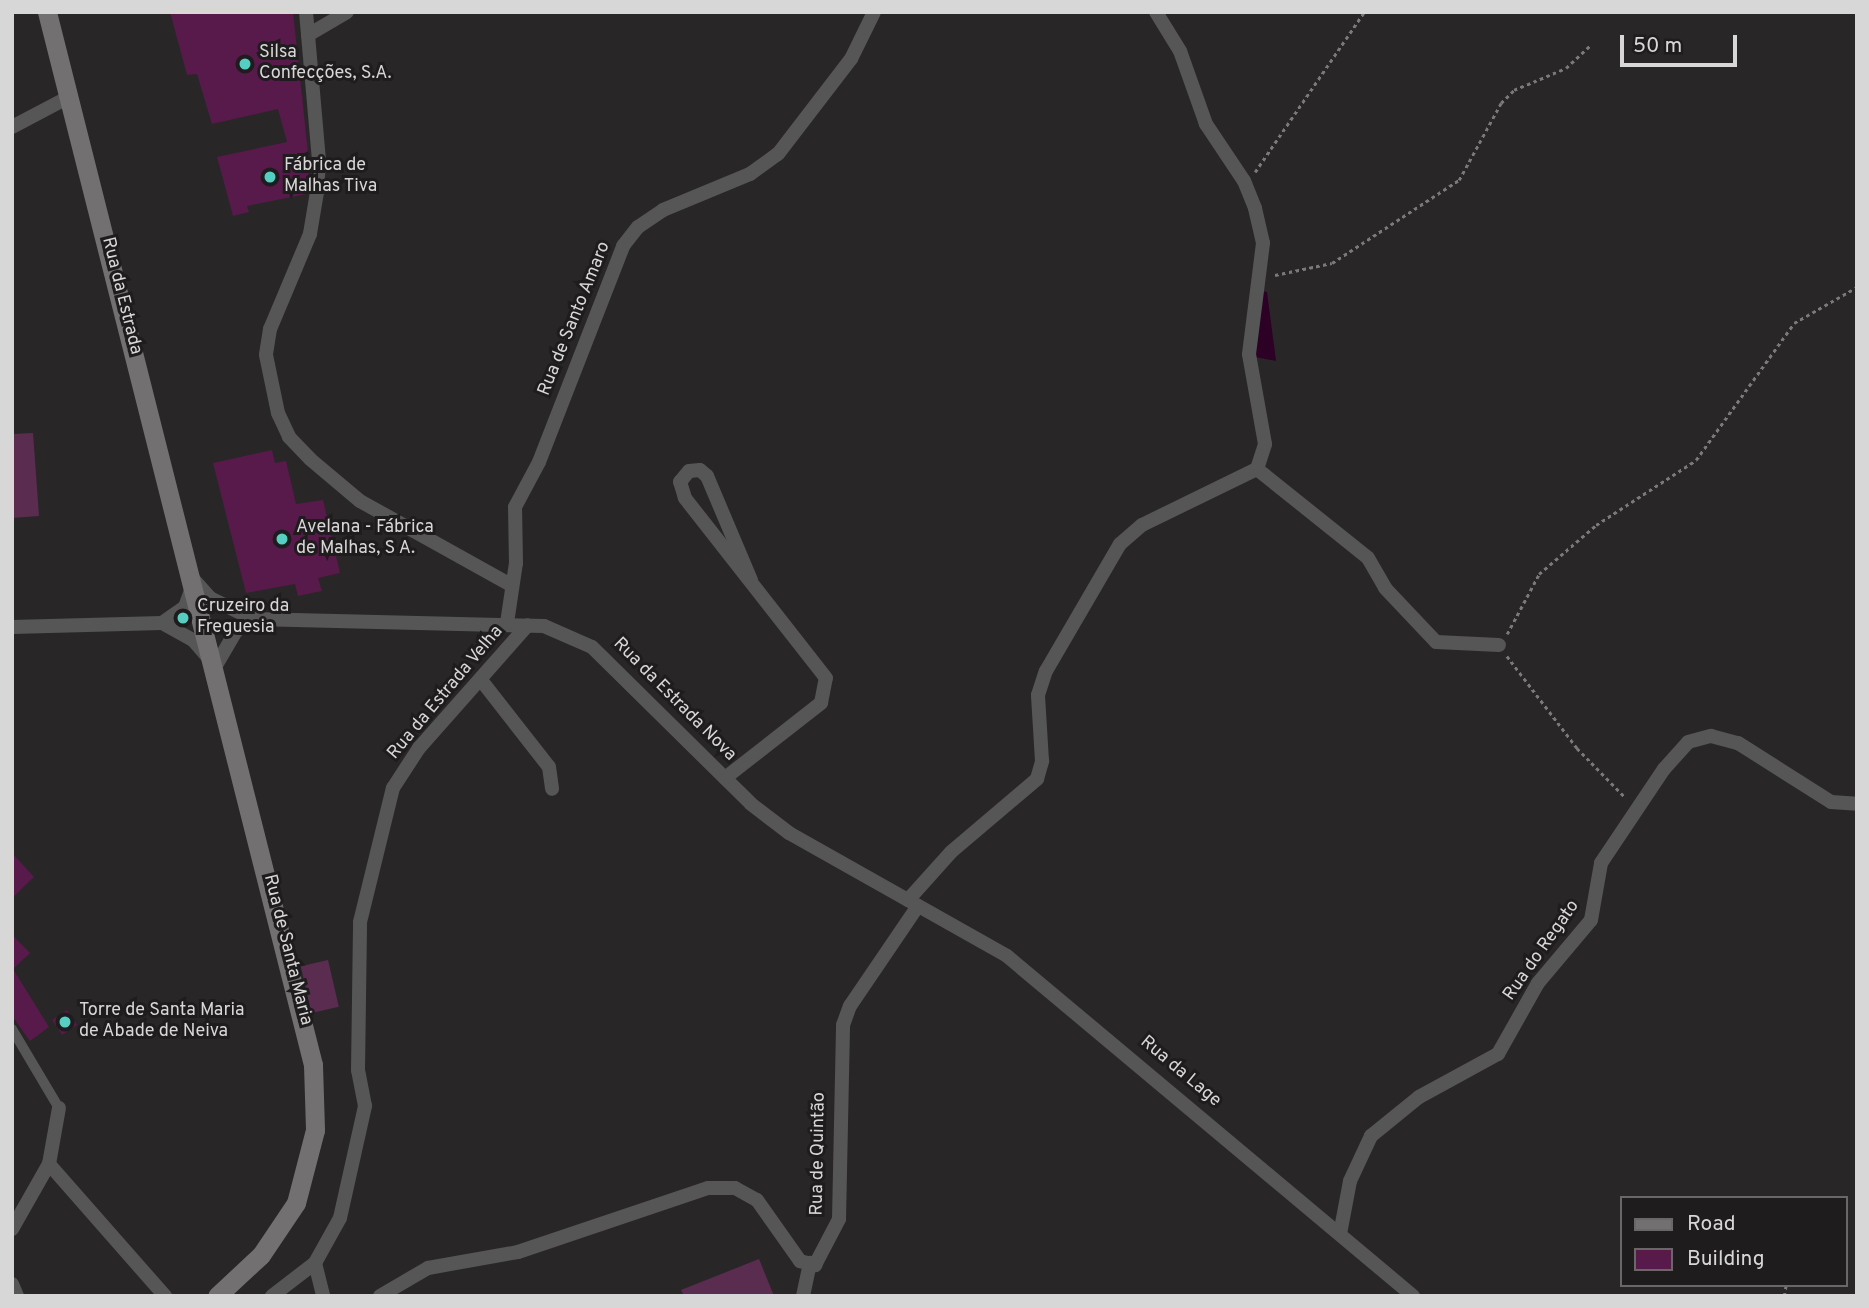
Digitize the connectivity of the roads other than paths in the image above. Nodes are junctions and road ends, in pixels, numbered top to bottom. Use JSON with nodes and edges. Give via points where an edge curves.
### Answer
{"nodes":[{"id":1,"x":47,"y":12,"type":"edge"},
{"id":2,"x":306,"y":12,"type":"edge"},
{"id":3,"x":347,"y":12,"type":"edge"},
{"id":4,"x":874,"y":12,"type":"edge"},
{"id":5,"x":1156,"y":12,"type":"edge"},
{"id":6,"x":308,"y":35,"type":"junction"},
{"id":7,"x":69,"y":97,"type":"junction"},
{"id":8,"x":12,"y":127,"type":"edge"},
{"id":9,"x":1257,"y":469,"type":"junction"},
{"id":10,"x":194,"y":580,"type":"junction"},
{"id":11,"x":751,"y":580,"type":"junction"},
{"id":12,"x":511,"y":585,"type":"junction"},
{"id":13,"x":253,"y":619,"type":"junction"},
{"id":14,"x":162,"y":623,"type":"junction"},
{"id":15,"x":507,"y":623,"type":"junction"},
{"id":16,"x":528,"y":625,"type":"junction"},
{"id":17,"x":12,"y":627,"type":"edge"},
{"id":18,"x":1499,"y":645,"type":"road end"},
{"id":19,"x":215,"y":667,"type":"junction"},
{"id":20,"x":481,"y":680,"type":"junction"},
{"id":21,"x":725,"y":778,"type":"junction"},
{"id":22,"x":552,"y":789,"type":"dead end"},
{"id":23,"x":1857,"y":804,"type":"edge"},
{"id":24,"x":913,"y":903,"type":"junction"},
{"id":25,"x":12,"y":1029,"type":"edge"},
{"id":26,"x":59,"y":1108,"type":"joint"},
{"id":27,"x":49,"y":1164,"type":"junction"},
{"id":28,"x":12,"y":1228,"type":"edge"},
{"id":29,"x":1340,"y":1234,"type":"junction"},
{"id":30,"x":810,"y":1263,"type":"junction"},
{"id":31,"x":315,"y":1264,"type":"junction"},
{"id":32,"x":12,"y":1284,"type":"edge"},
{"id":33,"x":17,"y":1296,"type":"edge"},
{"id":34,"x":165,"y":1296,"type":"edge"},
{"id":35,"x":217,"y":1296,"type":"edge"},
{"id":36,"x":272,"y":1296,"type":"edge"},
{"id":37,"x":323,"y":1296,"type":"edge"},
{"id":38,"x":380,"y":1296,"type":"edge"},
{"id":39,"x":803,"y":1296,"type":"edge"},
{"id":40,"x":1413,"y":1296,"type":"edge"}],
"edges":[{"from":1,"to":7,"type":"main road","name":"Rua da Estrada"},
{"from":2,"to":6,"type":"street"},
{"from":3,"to":6,"type":"street"},
{"from":4,"to":12,"type":"street","name":"Rua de Santo Amaro","via":[[851,59],[778,153],[750,174],[663,211],[638,227],[623,246],[539,462],[515,507],[516,563]]},
{"from":5,"to":9,"type":"street","via":[[1180,51],[1206,124],[1244,181],[1263,243],[1249,354],[1265,444]]},
{"from":6,"to":12,"type":"street","via":[[319,162],[316,208],[270,329],[266,355],[278,413],[303,451],[360,501]]},
{"from":7,"to":8,"type":"street"},
{"from":7,"to":10,"type":"main road","name":"Rua da Estrada"},
{"from":9,"to":18,"type":"street","via":[[1368,558],[1385,588],[1436,642]]},
{"from":9,"to":24,"type":"street","name":"Rua de Quintão","via":[[1142,524],[1120,544],[1046,671],[1038,695],[1042,761],[1037,779],[951,852]]},
{"from":10,"to":13,"type":"street","via":[[230,611]]},
{"from":10,"to":14,"type":"street","via":[[185,607]]},
{"from":10,"to":19,"type":"main road","name":"Rua de Santa Maria"},
{"from":11,"to":11,"type":"street","via":[[685,498],[680,482],[689,471],[700,470],[707,476]]},
{"from":11,"to":21,"type":"street","via":[[813,657],[826,678],[826,691],[821,703]]},
{"from":12,"to":15,"type":"street","name":"Rua de Santo Amaro"},
{"from":13,"to":15,"type":"street","name":"Rua da Estrada Nova"},
{"from":13,"to":19,"type":"street","via":[[236,631]]},
{"from":14,"to":17,"type":"street"},
{"from":14,"to":19,"type":"street","via":[[193,639]]},
{"from":15,"to":16,"type":"street","name":"Rua da Estrada Nova"},
{"from":16,"to":20,"type":"street","name":"Rua da Estrada Velha"},
{"from":16,"to":21,"type":"street","name":"Rua da Estrada Nova","via":[[569,634],[592,647]]},
{"from":19,"to":35,"type":"main road","name":"Rua de Santa Maria","via":[[302,1007],[316,1098],[315,1130],[296,1203],[261,1255]]},
{"from":20,"to":22,"type":"street","via":[[549,767]]},
{"from":20,"to":31,"type":"street","name":"Rua da Estrada Velha","via":[[419,748],[393,789],[360,922],[358,1057],[365,1106],[340,1219]]},
{"from":21,"to":24,"type":"street","name":"Rua da Estrada Nova","via":[[789,833]]},
{"from":23,"to":29,"type":"street","name":"Rua do Regato","via":[[1830,802],[1738,743],[1712,736],[1688,742],[1601,863],[1591,920],[1538,983],[1498,1054],[1419,1097],[1371,1136],[1350,1181]]},
{"from":24,"to":29,"type":"street","name":"Rua da Lage","via":[[1007,956],[1047,985]]},
{"from":24,"to":30,"type":"street","name":"Rua de Quintão","via":[[843,1025],[839,1219],[828,1246],[815,1265]]},
{"from":25,"to":26,"type":"street"},
{"from":26,"to":27,"type":"street"},
{"from":27,"to":28,"type":"street"},
{"from":27,"to":34,"type":"street"},
{"from":29,"to":40,"type":"street","name":"Rua da Lage"},
{"from":30,"to":38,"type":"street","via":[[800,1261],[757,1200],[735,1188],[708,1188],[518,1252],[428,1268]]},
{"from":30,"to":39,"type":"street"},
{"from":31,"to":36,"type":"street","name":"Rua da Estrada Velha"},
{"from":31,"to":37,"type":"street"},
{"from":32,"to":33,"type":"street"}]}
